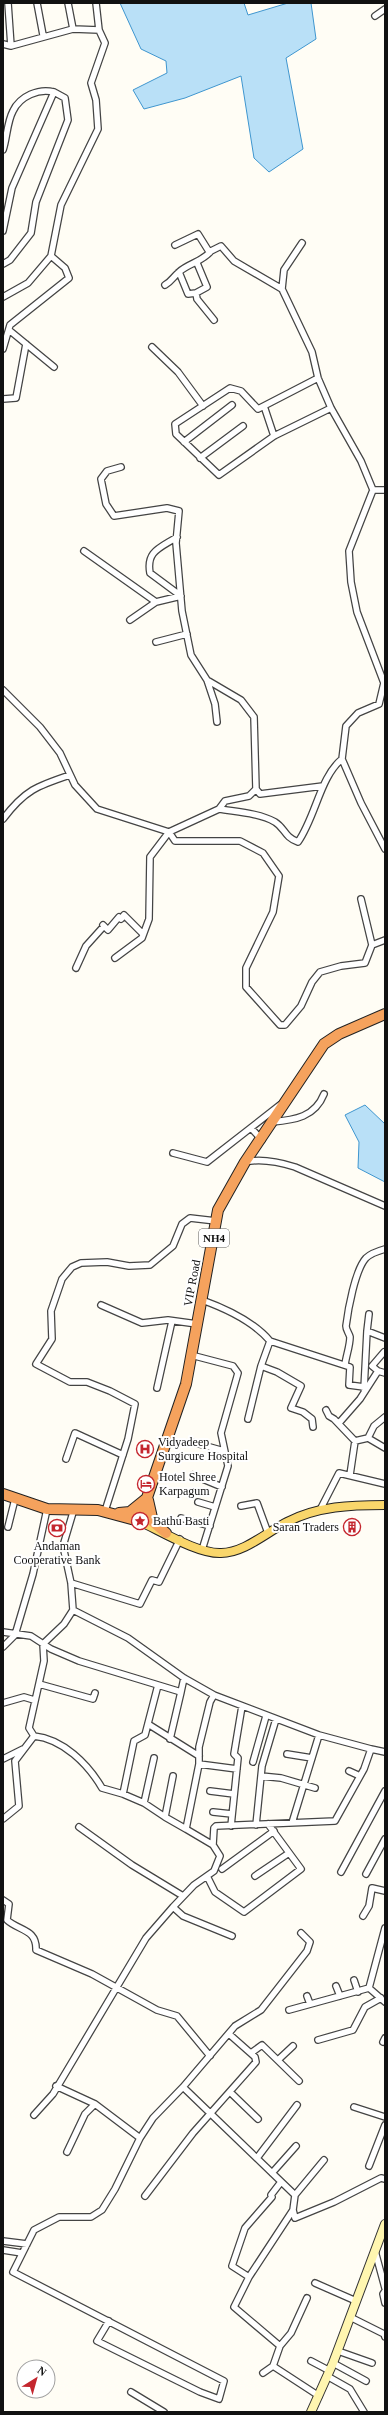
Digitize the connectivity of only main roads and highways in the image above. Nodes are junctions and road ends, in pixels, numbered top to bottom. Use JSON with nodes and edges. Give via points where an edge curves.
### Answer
{"nodes":[{"id":1,"x":385,"y":1014,"type":"edge"},
{"id":2,"x":3,"y":1494,"type":"edge"},
{"id":3,"x":148,"y":1498,"type":"junction"},
{"id":4,"x":385,"y":1504,"type":"edge"},
{"id":5,"x":108,"y":1512,"type":"junction"},
{"id":6,"x":139,"y":1521,"type":"junction"},
{"id":7,"x":166,"y":1533,"type":"junction"}],
"edges":[{"from":1,"to":3,"type":"highway","name":"VIP Road","number":"NH4","via":[[338,1034],[324,1044],[245,1162],[218,1210],[186,1384]]},
{"from":2,"to":5,"type":"highway","via":[[47,1510],[83,1508]]},
{"from":3,"to":5,"type":"highway","via":[[130,1512]]},
{"from":3,"to":6,"type":"highway","name":"VIP Road","number":"NH4"},
{"from":3,"to":7,"type":"highway","via":[[153,1522]]},
{"from":4,"to":7,"type":"main road","via":[[320,1508],[287,1521],[232,1552],[202,1550]]},
{"from":5,"to":6,"type":"highway"},
{"from":6,"to":7,"type":"main road"}]}
